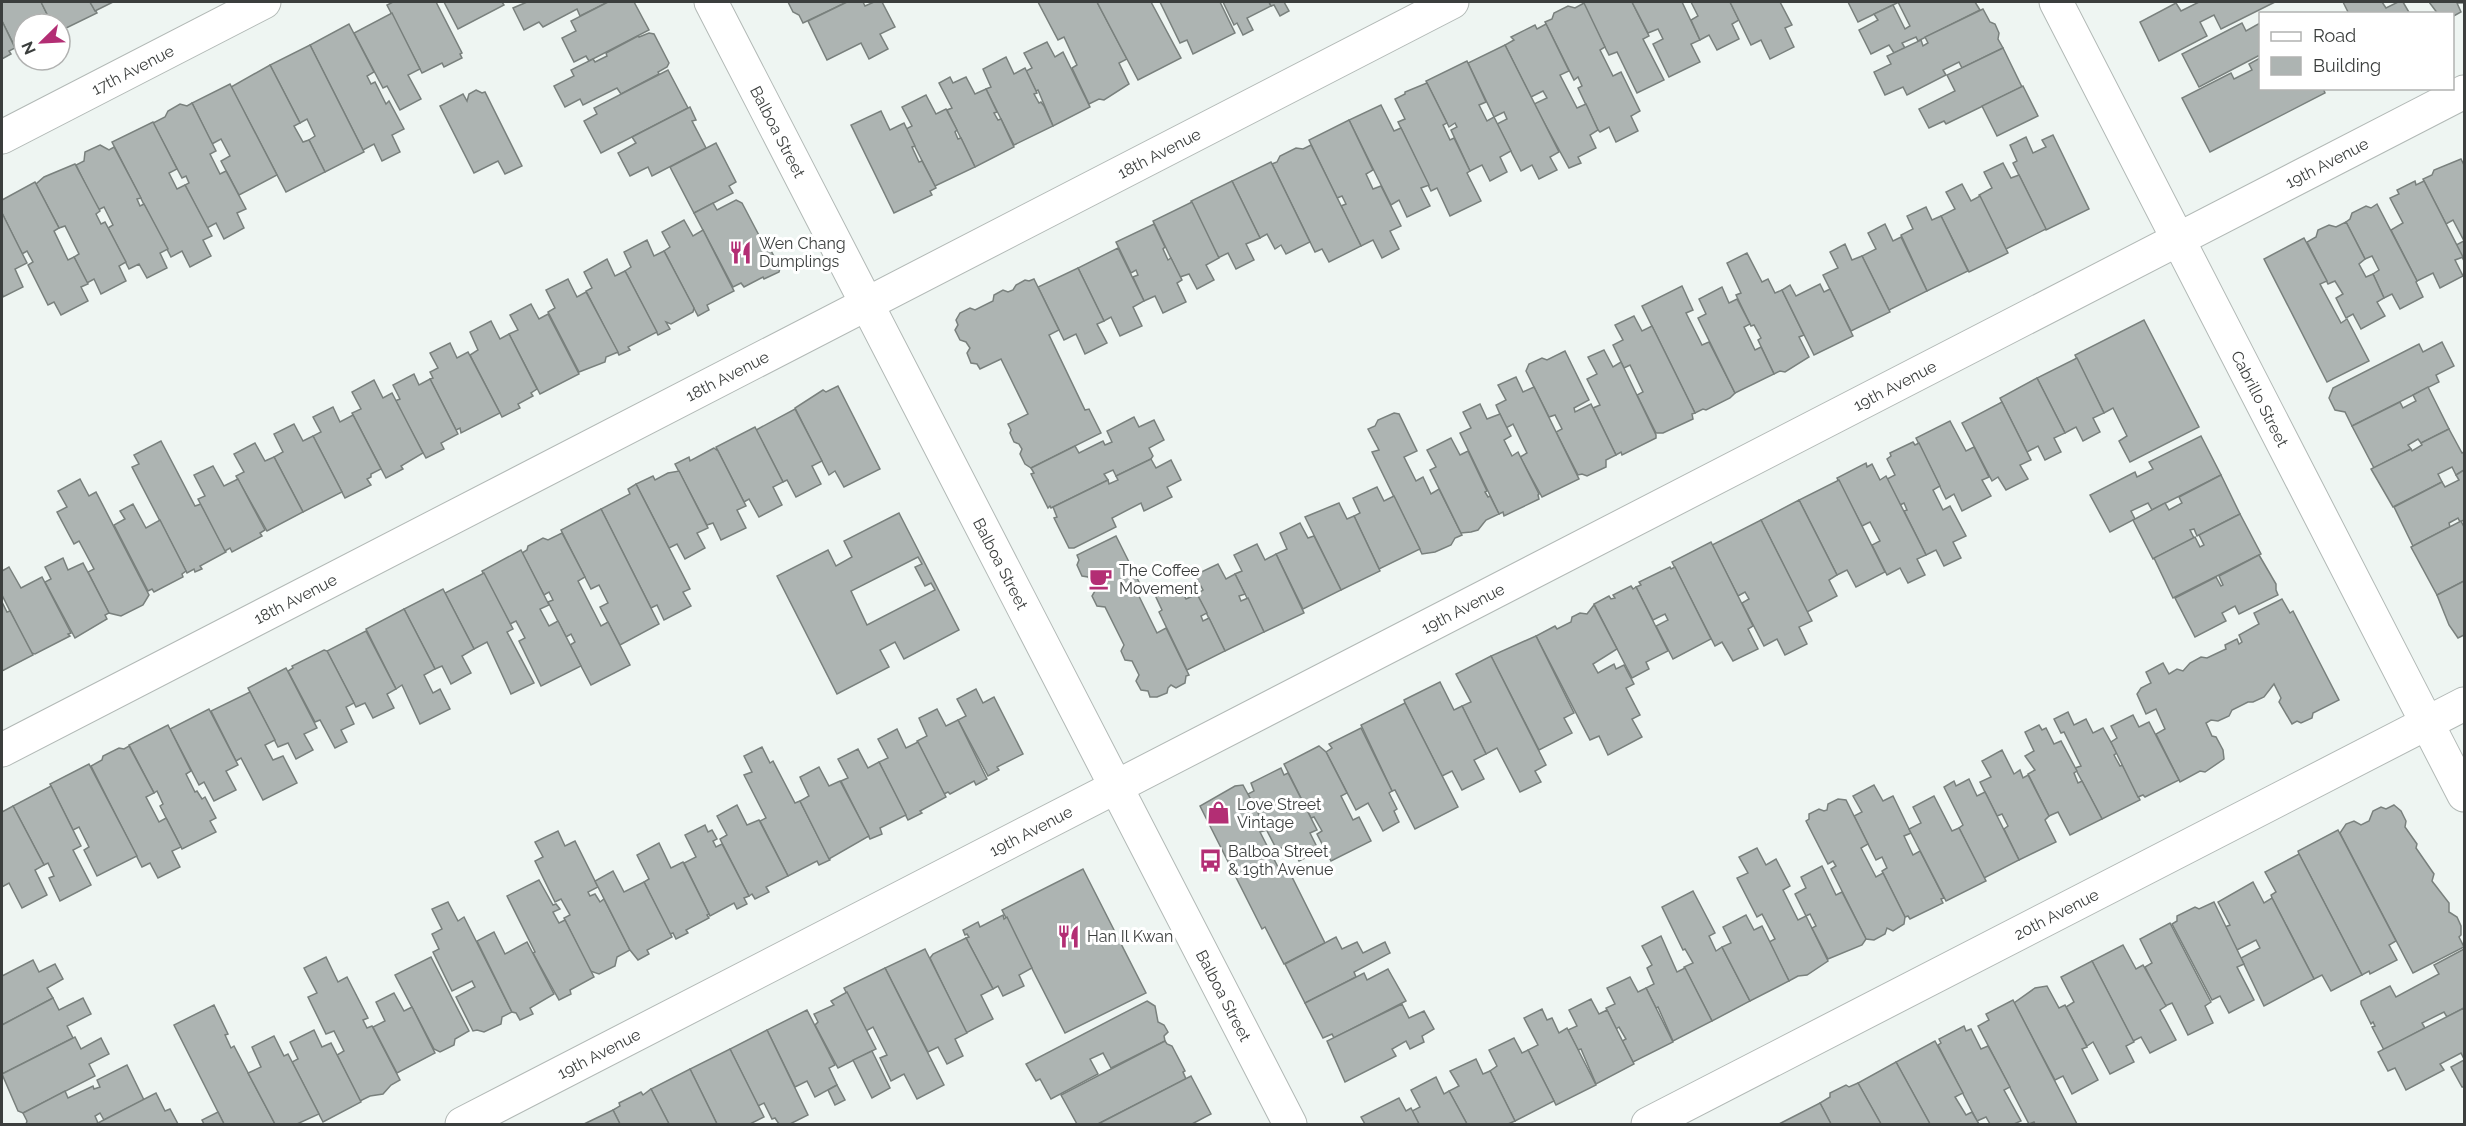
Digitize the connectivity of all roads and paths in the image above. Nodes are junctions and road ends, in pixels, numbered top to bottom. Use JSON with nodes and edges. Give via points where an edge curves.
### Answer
{"nodes":[{"id":1,"x":264,"y":2,"type":"edge"},
{"id":2,"x":711,"y":2,"type":"edge"},
{"id":3,"x":1452,"y":2,"type":"edge"},
{"id":4,"x":2055,"y":2,"type":"edge"},
{"id":5,"x":2464,"y":92,"type":"edge"},
{"id":6,"x":2,"y":136,"type":"edge"},
{"id":7,"x":2178,"y":239,"type":"junction"},
{"id":8,"x":867,"y":304,"type":"junction"},
{"id":9,"x":2464,"y":704,"type":"edge"},
{"id":10,"x":2427,"y":723,"type":"junction"},
{"id":11,"x":2,"y":750,"type":"edge"},
{"id":12,"x":1116,"y":787,"type":"junction"},
{"id":13,"x":2464,"y":795,"type":"edge"},
{"id":14,"x":462,"y":1125,"type":"edge"},
{"id":15,"x":1290,"y":1125,"type":"edge"},
{"id":16,"x":1648,"y":1125,"type":"edge"}],
"edges":[{"from":1,"to":6,"type":"street","name":"17th Avenue"},
{"from":2,"to":8,"type":"street","name":"Balboa Street"},
{"from":3,"to":8,"type":"street","name":"18th Avenue"},
{"from":4,"to":7,"type":"street","name":"Cabrillo Street"},
{"from":5,"to":7,"type":"street","name":"19th Avenue"},
{"from":7,"to":10,"type":"street","name":"Cabrillo Street"},
{"from":7,"to":12,"type":"street","name":"19th Avenue"},
{"from":8,"to":11,"type":"street","name":"18th Avenue"},
{"from":8,"to":12,"type":"street","name":"Balboa Street"},
{"from":9,"to":10,"type":"street","name":"20th Avenue"},
{"from":10,"to":13,"type":"street","name":"Cabrillo Street"},
{"from":10,"to":16,"type":"street","name":"20th Avenue"},
{"from":12,"to":14,"type":"street","name":"19th Avenue"},
{"from":12,"to":15,"type":"street","name":"Balboa Street"}]}
